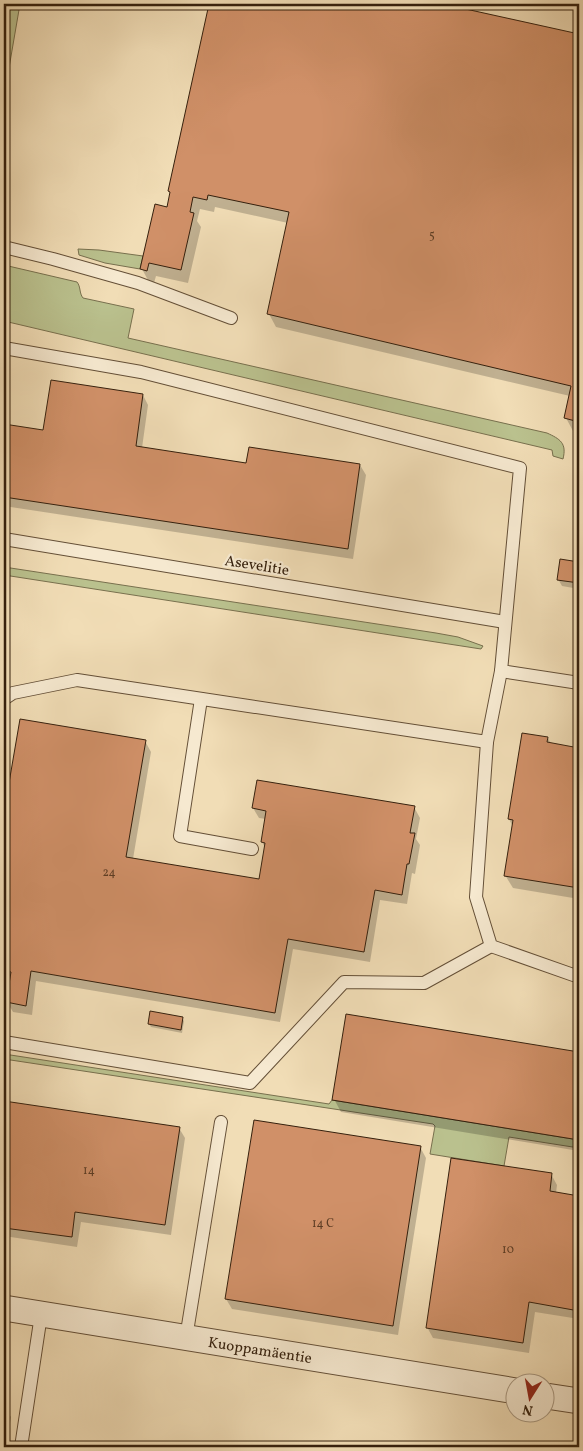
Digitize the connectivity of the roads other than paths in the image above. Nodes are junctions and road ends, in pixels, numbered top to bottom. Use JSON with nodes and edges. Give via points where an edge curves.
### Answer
{"nodes":[{"id":1,"x":4,"y":247,"type":"edge"},
{"id":2,"x":231,"y":318,"type":"dead end"},
{"id":3,"x":4,"y":348,"type":"edge"},
{"id":4,"x":4,"y":539,"type":"edge"},
{"id":5,"x":505,"y":622,"type":"junction"},
{"id":6,"x":500,"y":671,"type":"junction"},
{"id":7,"x":579,"y":684,"type":"edge"},
{"id":8,"x":4,"y":699,"type":"edge"},
{"id":9,"x":201,"y":699,"type":"junction"},
{"id":10,"x":487,"y":742,"type":"junction"},
{"id":11,"x":252,"y":849,"type":"dead end"},
{"id":12,"x":491,"y":946,"type":"junction"},
{"id":13,"x":579,"y":977,"type":"edge"},
{"id":14,"x":4,"y":1042,"type":"edge"},
{"id":15,"x":221,"y":1122,"type":"dead end"},
{"id":16,"x":4,"y":1308,"type":"edge"},
{"id":17,"x":41,"y":1314,"type":"junction"},
{"id":18,"x":186,"y":1338,"type":"junction"},
{"id":19,"x":506,"y":1389,"type":"edge"},
{"id":20,"x":556,"y":1398,"type":"edge"},
{"id":21,"x":579,"y":1401,"type":"edge"},
{"id":22,"x":21,"y":1447,"type":"edge"}],
"edges":[{"from":1,"to":2,"type":"lane","via":[[138,283]]},
{"from":3,"to":5,"type":"lane","via":[[141,372],[520,468]]},
{"from":4,"to":5,"type":"lane","name":"Asevelitie"},
{"from":5,"to":6,"type":"lane"},
{"from":6,"to":7,"type":"lane"},
{"from":6,"to":10,"type":"lane"},
{"from":8,"to":9,"type":"lane","via":[[13,693],[77,680]]},
{"from":9,"to":10,"type":"lane"},
{"from":9,"to":11,"type":"lane","via":[[180,836]]},
{"from":10,"to":12,"type":"lane","via":[[476,897]]},
{"from":12,"to":13,"type":"lane"},
{"from":12,"to":14,"type":"lane","via":[[424,983],[344,982],[250,1082]]},
{"from":15,"to":18,"type":"lane"},
{"from":16,"to":17,"type":"street","name":"Kuoppamäentie"},
{"from":17,"to":18,"type":"street","name":"Kuoppamäentie"},
{"from":17,"to":22,"type":"lane"},
{"from":18,"to":19,"type":"street","name":"Kuoppamäentie"},
{"from":20,"to":21,"type":"street"}]}
